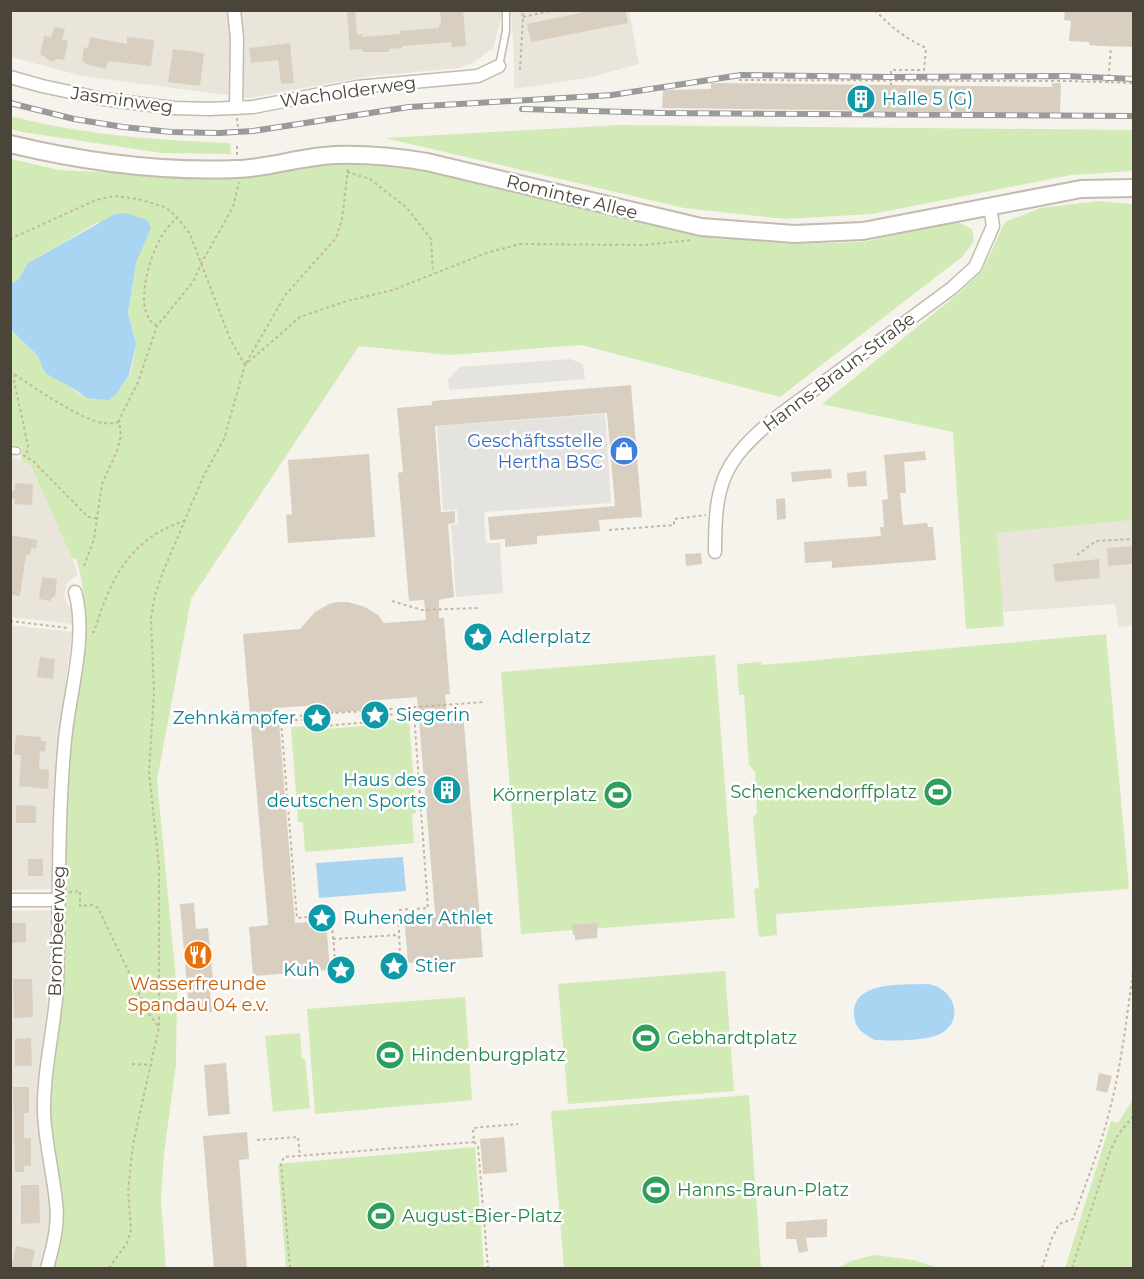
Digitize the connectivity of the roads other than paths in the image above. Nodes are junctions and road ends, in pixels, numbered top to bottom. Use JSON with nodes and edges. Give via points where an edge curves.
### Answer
{"nodes":[{"id":1,"x":234,"y":10,"type":"edge"},
{"id":2,"x":506,"y":10,"type":"edge"},
{"id":3,"x":499,"y":66,"type":"joint"},
{"id":4,"x":10,"y":77,"type":"edge"},
{"id":5,"x":236,"y":108,"type":"junction"},
{"id":6,"x":10,"y":144,"type":"edge"},
{"id":7,"x":1134,"y":188,"type":"edge"},
{"id":8,"x":990,"y":207,"type":"junction"},
{"id":9,"x":715,"y":552,"type":"dead end"},
{"id":10,"x":75,"y":592,"type":"dead end"},
{"id":11,"x":62,"y":896,"type":"junction"},
{"id":12,"x":10,"y":900,"type":"edge"},
{"id":13,"x":47,"y":1269,"type":"edge"}],
"edges":[{"from":1,"to":5,"type":"street"},
{"from":2,"to":3,"type":"lane","name":"Wacholderweg"},
{"from":3,"to":5,"type":"street","name":"Wacholderweg","via":[[477,76],[357,87]]},
{"from":4,"to":5,"type":"street","name":"Jasminweg","via":[[139,104]]},
{"from":6,"to":8,"type":"street","name":"Rominter Allee","via":[[61,156],[153,168],[238,169],[335,155],[404,158],[701,227],[751,232],[863,231]]},
{"from":7,"to":8,"type":"street","name":"Rominter Allee","via":[[1081,189]]},
{"from":8,"to":9,"type":"street","name":"Hanns-Braun-Straße","via":[[993,226],[975,267],[758,432],[734,459],[721,484],[715,514]]},
{"from":10,"to":11,"type":"street","name":"Brombeerweg","via":[[80,607],[63,757]]},
{"from":11,"to":12,"type":"street"},
{"from":11,"to":13,"type":"street","name":"Brombeerweg","via":[[57,989],[44,1089],[44,1116],[57,1203],[54,1243]]}]}
